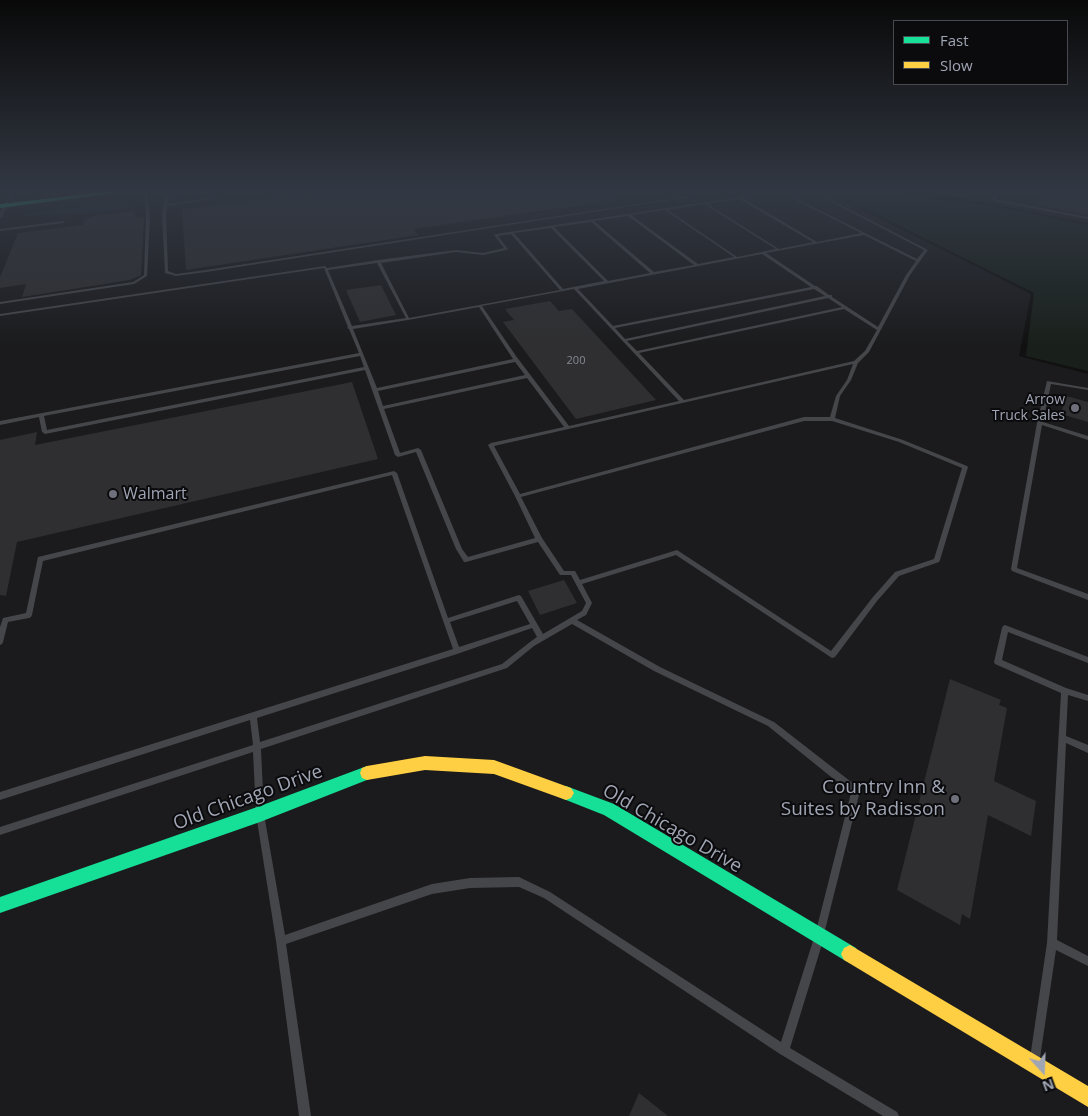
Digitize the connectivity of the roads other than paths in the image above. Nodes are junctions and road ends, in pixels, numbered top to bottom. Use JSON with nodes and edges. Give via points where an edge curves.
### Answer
{"nodes":[{"id":1,"x":147,"y":244,"type":"edge"},
{"id":2,"x":166,"y":244,"type":"edge"},
{"id":3,"x":379,"y":244,"type":"edge"},
{"id":4,"x":502,"y":244,"type":"edge"},
{"id":5,"x":522,"y":244,"type":"edge"},
{"id":6,"x":569,"y":244,"type":"edge"},
{"id":7,"x":619,"y":244,"type":"edge"},
{"id":8,"x":669,"y":244,"type":"edge"},
{"id":9,"x":717,"y":244,"type":"edge"},
{"id":10,"x":770,"y":244,"type":"edge"},
{"id":11,"x":811,"y":244,"type":"edge"},
{"id":12,"x":884,"y":244,"type":"edge"},
{"id":13,"x":915,"y":244,"type":"edge"},
{"id":14,"x":779,"y":250,"type":"junction"},
{"id":15,"x":763,"y":253,"type":"junction"},
{"id":16,"x":738,"y":258,"type":"junction"},
{"id":17,"x":378,"y":261,"type":"junction"},
{"id":18,"x":918,"y":261,"type":"junction"},
{"id":19,"x":697,"y":265,"type":"junction"},
{"id":20,"x":326,"y":269,"type":"junction"},
{"id":21,"x":653,"y":273,"type":"junction"},
{"id":22,"x":607,"y":282,"type":"junction"},
{"id":23,"x":816,"y":287,"type":"junction"},
{"id":24,"x":575,"y":288,"type":"junction"},
{"id":25,"x":562,"y":290,"type":"junction"},
{"id":26,"x":831,"y":296,"type":"junction"},
{"id":27,"x":0,"y":303,"type":"edge"},
{"id":28,"x":480,"y":306,"type":"junction"},
{"id":29,"x":846,"y":307,"type":"junction"},
{"id":30,"x":0,"y":315,"type":"edge"},
{"id":31,"x":408,"y":320,"type":"junction"},
{"id":32,"x":612,"y":327,"type":"junction"},
{"id":33,"x":349,"y":328,"type":"junction"},
{"id":34,"x":878,"y":329,"type":"junction"},
{"id":35,"x":625,"y":340,"type":"junction"},
{"id":36,"x":636,"y":352,"type":"junction"},
{"id":37,"x":361,"y":354,"type":"junction"},
{"id":38,"x":516,"y":360,"type":"junction"},
{"id":39,"x":856,"y":362,"type":"junction"},
{"id":40,"x":367,"y":368,"type":"junction"},
{"id":41,"x":528,"y":376,"type":"junction"},
{"id":42,"x":1088,"y":389,"type":"edge"},
{"id":43,"x":375,"y":390,"type":"junction"},
{"id":44,"x":684,"y":402,"type":"junction"},
{"id":45,"x":381,"y":408,"type":"junction"},
{"id":46,"x":41,"y":416,"type":"junction"},
{"id":47,"x":832,"y":419,"type":"junction"},
{"id":48,"x":0,"y":423,"type":"edge"},
{"id":49,"x":1040,"y":423,"type":"junction"},
{"id":50,"x":568,"y":428,"type":"junction"},
{"id":51,"x":1088,"y":438,"type":"edge"},
{"id":52,"x":518,"y":496,"type":"junction"},
{"id":53,"x":539,"y":539,"type":"junction"},
{"id":54,"x":578,"y":583,"type":"junction"},
{"id":55,"x":1088,"y":597,"type":"edge"},
{"id":56,"x":571,"y":620,"type":"junction"},
{"id":57,"x":446,"y":621,"type":"junction"},
{"id":58,"x":534,"y":625,"type":"junction"},
{"id":59,"x":542,"y":638,"type":"junction"},
{"id":60,"x":0,"y":642,"type":"edge"},
{"id":61,"x":457,"y":651,"type":"junction"},
{"id":62,"x":1088,"y":660,"type":"edge"},
{"id":63,"x":1065,"y":691,"type":"junction"},
{"id":64,"x":1088,"y":698,"type":"edge"},
{"id":65,"x":253,"y":715,"type":"junction"},
{"id":66,"x":1062,"y":738,"type":"junction"},
{"id":67,"x":256,"y":747,"type":"junction"},
{"id":68,"x":1088,"y":750,"type":"edge"},
{"id":69,"x":0,"y":796,"type":"edge"},
{"id":70,"x":260,"y":814,"type":"junction"},
{"id":71,"x":0,"y":831,"type":"edge"},
{"id":72,"x":0,"y":905,"type":"edge"},
{"id":73,"x":820,"y":936,"type":"junction"},
{"id":74,"x":281,"y":941,"type":"junction"},
{"id":75,"x":1052,"y":943,"type":"junction"},
{"id":76,"x":1088,"y":961,"type":"edge"},
{"id":77,"x":784,"y":1050,"type":"junction"},
{"id":78,"x":1034,"y":1065,"type":"junction"},
{"id":79,"x":1088,"y":1097,"type":"edge"},
{"id":80,"x":305,"y":1116,"type":"edge"},
{"id":81,"x":893,"y":1116,"type":"edge"}],
"edges":[{"from":1,"to":27,"type":"lane","via":[[146,275],[134,283]]},
{"from":2,"to":3,"type":"lane","via":[[166,272],[176,275]]},
{"from":4,"to":17,"type":"lane","via":[[506,249],[491,253],[456,251]]},
{"from":5,"to":25,"type":"lane"},
{"from":6,"to":22,"type":"lane"},
{"from":7,"to":21,"type":"lane"},
{"from":8,"to":19,"type":"lane"},
{"from":9,"to":16,"type":"lane"},
{"from":10,"to":14,"type":"lane"},
{"from":11,"to":14,"type":"lane"},
{"from":12,"to":18,"type":"lane"},
{"from":13,"to":18,"type":"lane","via":[[926,250]]},
{"from":14,"to":15,"type":"lane"},
{"from":15,"to":16,"type":"lane"},
{"from":15,"to":23,"type":"lane"},
{"from":16,"to":19,"type":"lane"},
{"from":17,"to":20,"type":"lane"},
{"from":17,"to":31,"type":"lane"},
{"from":18,"to":34,"type":"lane"},
{"from":19,"to":21,"type":"lane"},
{"from":20,"to":30,"type":"lane"},
{"from":20,"to":33,"type":"lane"},
{"from":21,"to":22,"type":"lane"},
{"from":22,"to":24,"type":"lane"},
{"from":23,"to":26,"type":"lane"},
{"from":23,"to":32,"type":"lane"},
{"from":24,"to":25,"type":"lane"},
{"from":24,"to":32,"type":"lane"},
{"from":25,"to":28,"type":"lane"},
{"from":26,"to":29,"type":"lane"},
{"from":26,"to":35,"type":"lane"},
{"from":28,"to":31,"type":"lane"},
{"from":28,"to":38,"type":"lane"},
{"from":29,"to":34,"type":"lane"},
{"from":29,"to":36,"type":"lane"},
{"from":31,"to":33,"type":"lane"},
{"from":32,"to":35,"type":"lane"},
{"from":33,"to":37,"type":"lane"},
{"from":34,"to":39,"type":"lane","via":[[867,352]]},
{"from":35,"to":36,"type":"lane"},
{"from":36,"to":44,"type":"lane"},
{"from":37,"to":40,"type":"lane"},
{"from":37,"to":46,"type":"lane"},
{"from":38,"to":41,"type":"lane"},
{"from":38,"to":43,"type":"lane"},
{"from":39,"to":44,"type":"lane"},
{"from":39,"to":47,"type":"lane","via":[[838,396]]},
{"from":40,"to":43,"type":"lane"},
{"from":40,"to":46,"type":"lane","via":[[45,432]]},
{"from":41,"to":45,"type":"lane"},
{"from":41,"to":50,"type":"lane"},
{"from":42,"to":49,"type":"lane","via":[[1049,382]]},
{"from":43,"to":45,"type":"lane"},
{"from":44,"to":50,"type":"lane"},
{"from":45,"to":53,"type":"lane","via":[[398,455],[418,450],[466,560]]},
{"from":46,"to":48,"type":"lane"},
{"from":47,"to":52,"type":"lane","via":[[804,419]]},
{"from":47,"to":54,"type":"lane","via":[[901,441],[964,467],[937,560],[897,574],[832,655],[677,552]]},
{"from":49,"to":51,"type":"lane"},
{"from":49,"to":55,"type":"lane","via":[[1014,568]]},
{"from":50,"to":52,"type":"lane","via":[[491,445]]},
{"from":52,"to":53,"type":"lane"},
{"from":53,"to":54,"type":"lane","via":[[562,572],[573,573]]},
{"from":54,"to":56,"type":"lane","via":[[589,603],[584,613]]},
{"from":56,"to":59,"type":"lane"},
{"from":56,"to":73,"type":"lane","via":[[657,669],[772,724],[856,791]]},
{"from":57,"to":58,"type":"lane","via":[[519,598]]},
{"from":57,"to":60,"type":"lane","via":[[394,473],[40,559],[29,615],[5,620]]},
{"from":57,"to":61,"type":"lane"},
{"from":58,"to":59,"type":"lane"},
{"from":58,"to":61,"type":"lane"},
{"from":59,"to":67,"type":"lane","via":[[504,666]]},
{"from":61,"to":65,"type":"lane"},
{"from":62,"to":63,"type":"lane","via":[[1005,628],[998,662]]},
{"from":63,"to":64,"type":"lane"},
{"from":63,"to":66,"type":"lane"},
{"from":65,"to":67,"type":"lane"},
{"from":65,"to":69,"type":"lane"},
{"from":66,"to":68,"type":"lane"},
{"from":66,"to":75,"type":"lane"},
{"from":67,"to":70,"type":"lane"},
{"from":67,"to":71,"type":"lane"},
{"from":70,"to":72,"type":"street","name":"Old Chicago Drive"},
{"from":70,"to":73,"type":"street","name":"Old Chicago Drive","via":[[360,774],[426,763],[494,767],[609,809]]},
{"from":70,"to":74,"type":"lane"},
{"from":73,"to":77,"type":"lane"},
{"from":73,"to":78,"type":"street","name":"Old Chicago Drive"},
{"from":74,"to":77,"type":"lane","via":[[432,889],[470,883],[519,882],[547,895]]},
{"from":74,"to":80,"type":"lane"},
{"from":75,"to":76,"type":"lane"},
{"from":75,"to":78,"type":"lane"},
{"from":77,"to":81,"type":"lane"},
{"from":78,"to":79,"type":"street","name":"Old Chicago Drive"}]}
